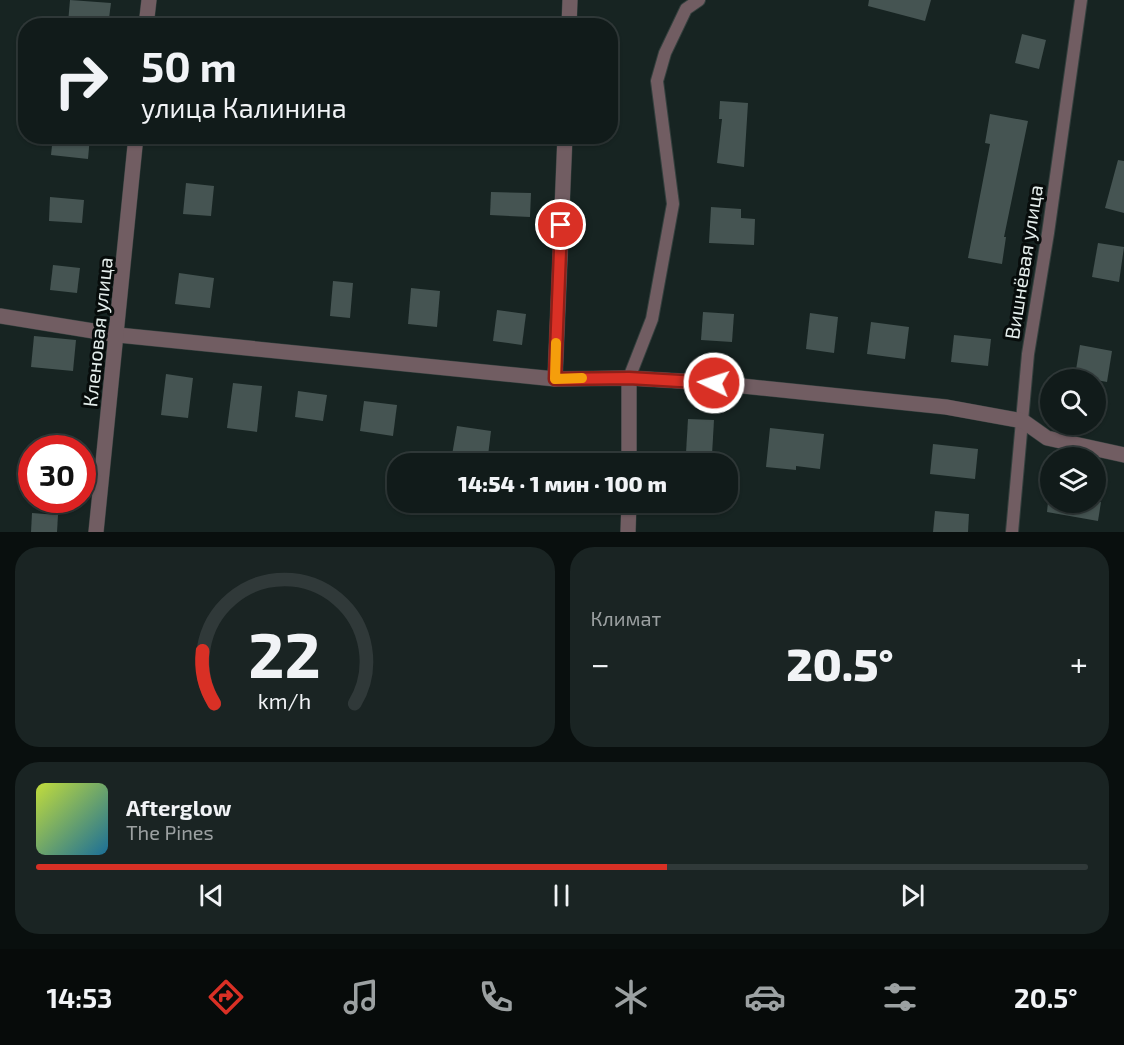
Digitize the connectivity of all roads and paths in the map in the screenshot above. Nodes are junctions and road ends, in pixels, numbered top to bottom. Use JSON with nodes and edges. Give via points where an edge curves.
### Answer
{"nodes":[{"id":1,"x":148,"y":0,"type":"edge"},
{"id":2,"x":570,"y":0,"type":"edge"},
{"id":3,"x":699,"y":0,"type":"edge"},
{"id":4,"x":1082,"y":0,"type":"edge"},
{"id":5,"x":147,"y":18,"type":"edge"},
{"id":6,"x":569,"y":18,"type":"edge"},
{"id":7,"x":135,"y":144,"type":"edge"},
{"id":8,"x":565,"y":144,"type":"edge"},
{"id":9,"x":0,"y":316,"type":"edge"},
{"id":10,"x":118,"y":335,"type":"junction"},
{"id":11,"x":629,"y":378,"type":"junction"},
{"id":12,"x":555,"y":379,"type":"junction"},
{"id":13,"x":1023,"y":421,"type":"junction"},
{"id":14,"x":629,"y":453,"type":"edge"},
{"id":15,"x":1124,"y":455,"type":"edge"},
{"id":16,"x":628,"y":513,"type":"edge"},
{"id":17,"x":96,"y":532,"type":"edge"},
{"id":18,"x":628,"y":532,"type":"edge"},
{"id":19,"x":1011,"y":532,"type":"edge"}],
"edges":[{"from":1,"to":5,"type":"street"},
{"from":2,"to":6,"type":"street"},
{"from":3,"to":11,"type":"lane","via":[[686,9],[665,53],[657,81],[673,204],[652,319]]},
{"from":4,"to":13,"type":"lane","name":"Вишнёвая улица","via":[[1028,354]]},
{"from":7,"to":10,"type":"street","name":"Кленовая улица"},
{"from":8,"to":12,"type":"street"},
{"from":9,"to":10,"type":"street"},
{"from":10,"to":12,"type":"street"},
{"from":10,"to":17,"type":"street","name":"Кленовая улица"},
{"from":11,"to":12,"type":"street"},
{"from":11,"to":13,"type":"street","via":[[946,407]]},
{"from":11,"to":14,"type":"street"},
{"from":13,"to":15,"type":"street","via":[[1047,438]]},
{"from":13,"to":19,"type":"lane","name":"Вишнёвая улица"},
{"from":16,"to":18,"type":"street"}]}
